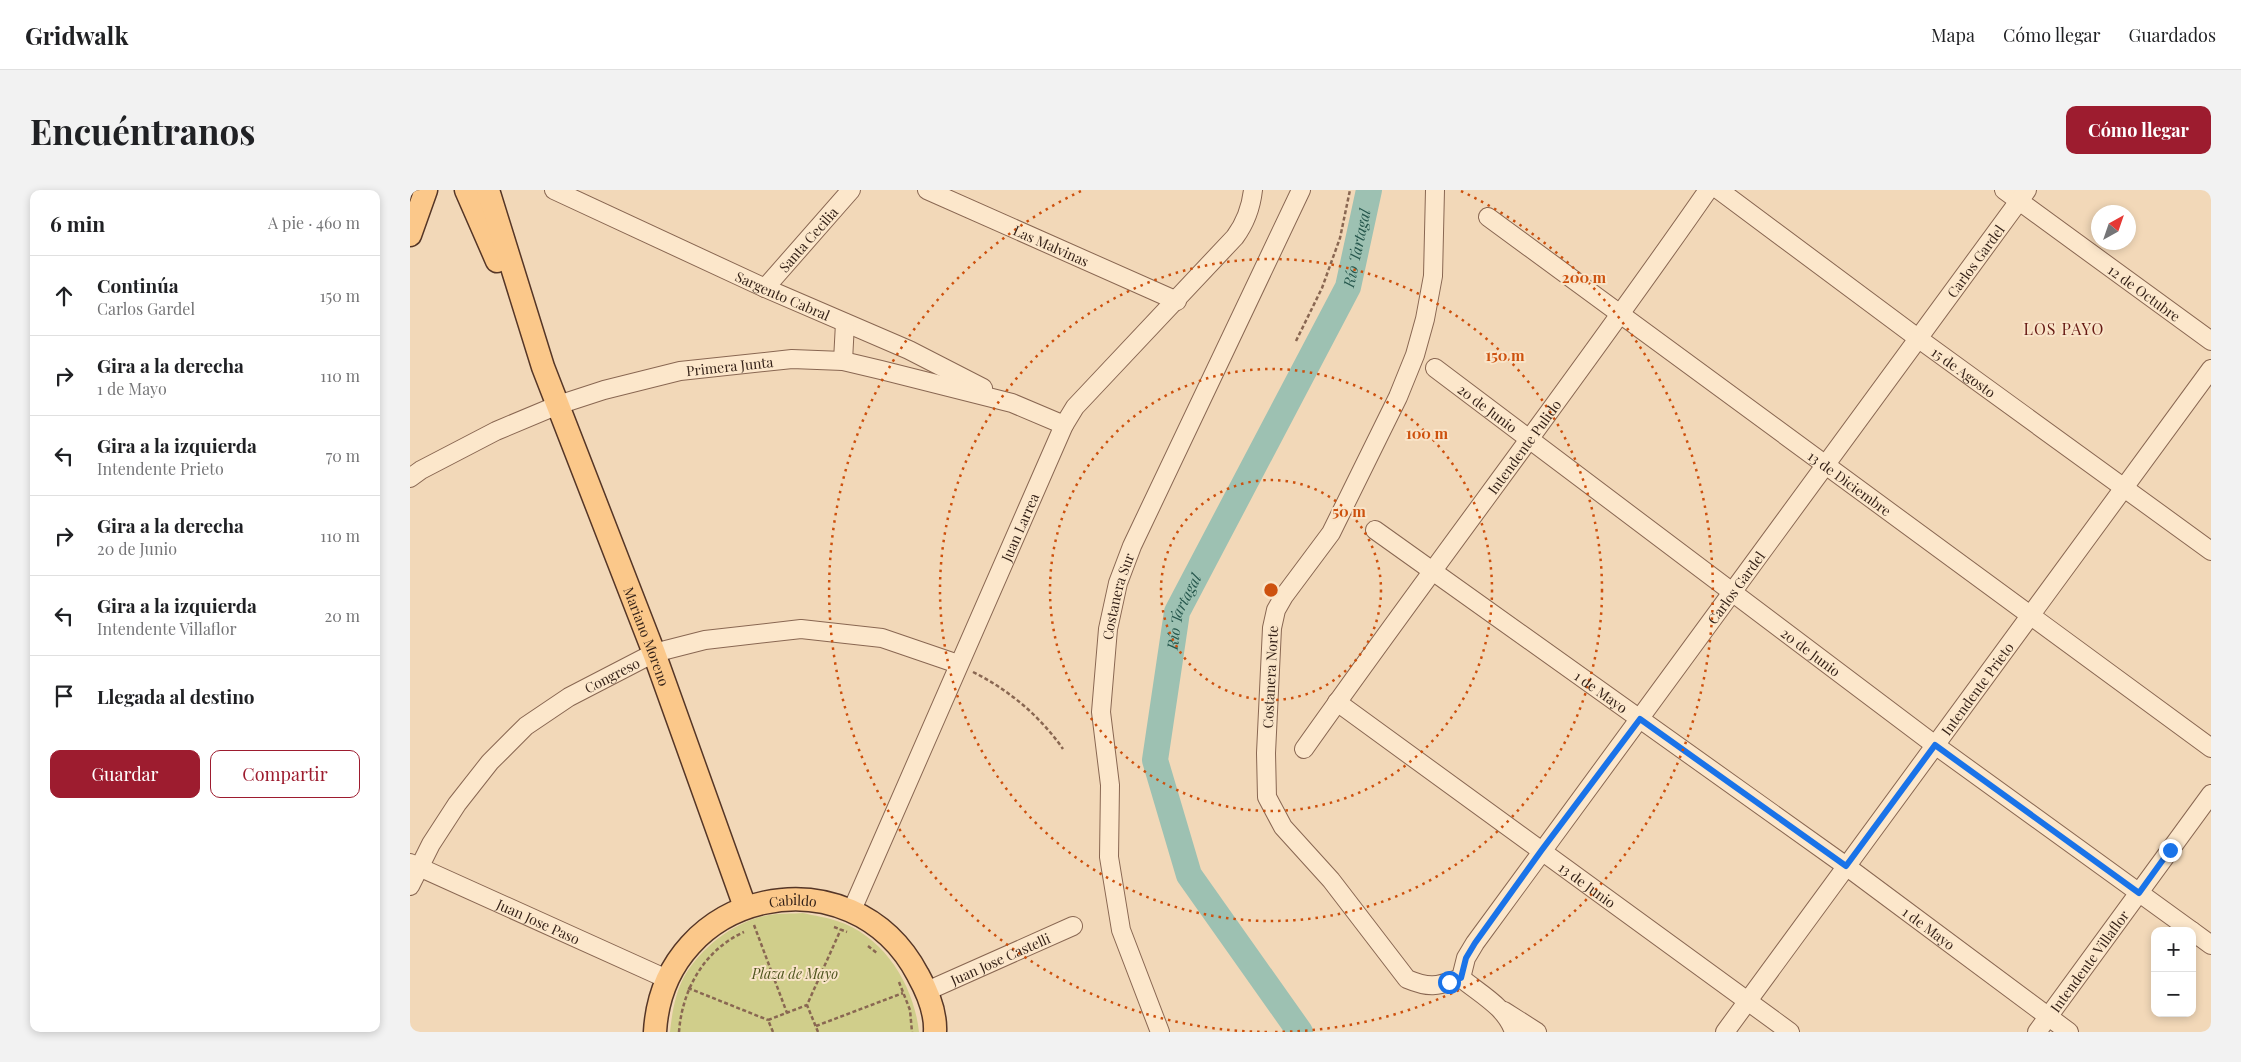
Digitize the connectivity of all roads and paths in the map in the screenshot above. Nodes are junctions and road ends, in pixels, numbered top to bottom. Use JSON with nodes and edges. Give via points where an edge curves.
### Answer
{"nodes":[{"id":1,"x":426,"y":190,"type":"edge"},
{"id":2,"x":436,"y":190,"type":"edge"},
{"id":3,"x":466,"y":190,"type":"edge"},
{"id":4,"x":488,"y":190,"type":"edge"},
{"id":5,"x":554,"y":190,"type":"edge"},
{"id":6,"x":851,"y":190,"type":"edge"},
{"id":7,"x":927,"y":190,"type":"edge"},
{"id":8,"x":1253,"y":190,"type":"edge"},
{"id":9,"x":1301,"y":190,"type":"edge"},
{"id":10,"x":1350,"y":190,"type":"edge"},
{"id":11,"x":1435,"y":190,"type":"edge"},
{"id":12,"x":1708,"y":190,"type":"edge"},
{"id":13,"x":1719,"y":190,"type":"edge"},
{"id":14,"x":2004,"y":190,"type":"edge"},
{"id":15,"x":2023,"y":195,"type":"edge"},
{"id":16,"x":1488,"y":218,"type":"dead end"},
{"id":17,"x":411,"y":232,"type":"edge"},
{"id":18,"x":764,"y":288,"type":"junction"},
{"id":19,"x":1177,"y":301,"type":"junction"},
{"id":20,"x":1621,"y":316,"type":"junction"},
{"id":21,"x":845,"y":323,"type":"junction"},
{"id":22,"x":1919,"y":339,"type":"junction"},
{"id":23,"x":1296,"y":340,"type":"dead end"},
{"id":24,"x":2211,"y":341,"type":"edge"},
{"id":25,"x":843,"y":361,"type":"junction"},
{"id":26,"x":544,"y":367,"type":"junction"},
{"id":27,"x":1435,"y":368,"type":"dead end"},
{"id":28,"x":2211,"y":368,"type":"edge"},
{"id":29,"x":1012,"y":403,"type":"junction"},
{"id":30,"x":558,"y":405,"type":"junction"},
{"id":31,"x":1064,"y":425,"type":"junction"},
{"id":32,"x":1529,"y":440,"type":"junction"},
{"id":33,"x":1825,"y":466,"type":"junction"},
{"id":34,"x":410,"y":478,"type":"edge"},
{"id":35,"x":2124,"y":488,"type":"junction"},
{"id":36,"x":1375,"y":530,"type":"dead end"},
{"id":37,"x":2211,"y":551,"type":"edge"},
{"id":38,"x":1432,"y":571,"type":"junction"},
{"id":39,"x":1733,"y":592,"type":"junction"},
{"id":40,"x":2030,"y":616,"type":"junction"},
{"id":41,"x":654,"y":653,"type":"junction"},
{"id":42,"x":958,"y":664,"type":"junction"},
{"id":43,"x":1337,"y":702,"type":"junction"},
{"id":44,"x":1640,"y":719,"type":"junction"},
{"id":45,"x":1935,"y":745,"type":"junction"},
{"id":46,"x":2211,"y":748,"type":"edge"},
{"id":47,"x":1064,"y":749,"type":"dead end"},
{"id":48,"x":1304,"y":749,"type":"dead end"},
{"id":49,"x":2211,"y":794,"type":"edge"},
{"id":50,"x":1541,"y":851,"type":"junction"},
{"id":51,"x":414,"y":865,"type":"edge"},
{"id":52,"x":1846,"y":866,"type":"junction"},
{"id":53,"x":410,"y":886,"type":"edge"},
{"id":54,"x":2139,"y":893,"type":"junction"},
{"id":55,"x":745,"y":907,"type":"junction"},
{"id":56,"x":846,"y":920,"type":"junction"},
{"id":57,"x":761,"y":924,"type":"dead end"},
{"id":58,"x":832,"y":926,"type":"dead end"},
{"id":59,"x":1073,"y":926,"type":"dead end"},
{"id":60,"x":755,"y":927,"type":"junction"},
{"id":61,"x":2186,"y":927,"type":"edge"},
{"id":62,"x":852,"y":934,"type":"dead end"},
{"id":63,"x":2196,"y":934,"type":"edge"},
{"id":64,"x":865,"y":944,"type":"dead end"},
{"id":65,"x":2211,"y":945,"type":"edge"},
{"id":66,"x":883,"y":960,"type":"dead end"},
{"id":67,"x":1461,"y":978,"type":"junction"},
{"id":68,"x":666,"y":979,"type":"junction"},
{"id":69,"x":898,"y":980,"type":"dead end"},
{"id":70,"x":689,"y":988,"type":"junction"},
{"id":71,"x":927,"y":991,"type":"junction"},
{"id":72,"x":903,"y":993,"type":"junction"},
{"id":73,"x":1747,"y":1002,"type":"junction"},
{"id":74,"x":808,"y":1005,"type":"junction"},
{"id":75,"x":1500,"y":1008,"type":"junction"},
{"id":76,"x":787,"y":1013,"type":"junction"},
{"id":77,"x":2048,"y":1017,"type":"junction"},
{"id":78,"x":768,"y":1020,"type":"junction"},
{"id":79,"x":816,"y":1026,"type":"junction"},
{"id":80,"x":655,"y":1032,"type":"edge"},
{"id":81,"x":679,"y":1032,"type":"edge"},
{"id":82,"x":772,"y":1032,"type":"edge"},
{"id":83,"x":818,"y":1032,"type":"edge"},
{"id":84,"x":912,"y":1032,"type":"edge"},
{"id":85,"x":935,"y":1032,"type":"edge"},
{"id":86,"x":1160,"y":1032,"type":"edge"},
{"id":87,"x":1514,"y":1032,"type":"edge"},
{"id":88,"x":1537,"y":1032,"type":"edge"},
{"id":89,"x":1725,"y":1032,"type":"edge"},
{"id":90,"x":1790,"y":1032,"type":"edge"},
{"id":91,"x":2037,"y":1032,"type":"edge"},
{"id":92,"x":2069,"y":1032,"type":"edge"}],
"edges":[{"from":1,"to":17,"type":"main road"},
{"from":2,"to":17,"type":"main road"},
{"from":3,"to":26,"type":"main road","name":"Mariano Moreno"},
{"from":4,"to":26,"type":"main road","name":"Mariano Moreno"},
{"from":5,"to":18,"type":"street","name":"Sargento Cabral"},
{"from":6,"to":18,"type":"street","name":"Santa Cecilia"},
{"from":7,"to":19,"type":"street","name":"Las Malvinas"},
{"from":8,"to":19,"type":"street","name":"Juan Larrea","via":[[1244,225]]},
{"from":9,"to":86,"type":"street","name":"Costanera Sur","via":[[1132,546],[1118,583],[1108,629],[1101,712],[1110,785],[1109,857],[1114,898],[1121,930]]},
{"from":10,"to":23,"type":"path","via":[[1334,255],[1322,288]]},
{"from":11,"to":67,"type":"street","name":"Costanera Norte","via":[[1433,276],[1415,355],[1398,397],[1331,533],[1276,610],[1272,628],[1266,797],[1283,828],[1331,880],[1407,979],[1424,986],[1438,986]]},
{"from":12,"to":20,"type":"street","name":"Intendente Pulido"},
{"from":13,"to":22,"type":"street","name":"15 de Agosto"},
{"from":14,"to":15,"type":"street","name":"12 de Octubre"},
{"from":15,"to":22,"type":"street","name":"Carlos Gardel"},
{"from":15,"to":24,"type":"street","name":"12 de Octubre"},
{"from":16,"to":20,"type":"street","name":"13 de Diciembre"},
{"from":18,"to":21,"type":"street","name":"Sargento Cabral"},
{"from":19,"to":31,"type":"street","name":"Juan Larrea","via":[[1075,407]]},
{"from":20,"to":32,"type":"street","name":"Intendente Pulido"},
{"from":20,"to":33,"type":"street","name":"13 de Diciembre"},
{"from":21,"to":25,"type":"street"},
{"from":21,"to":29,"type":"street","name":"Sargento Cabral","via":[[909,350]]},
{"from":22,"to":33,"type":"street","name":"Carlos Gardel"},
{"from":22,"to":35,"type":"street","name":"15 de Agosto"},
{"from":25,"to":29,"type":"street","name":"Primera Junta"},
{"from":25,"to":30,"type":"street","name":"Primera Junta","via":[[792,359],[680,371]]},
{"from":26,"to":30,"type":"main road","name":"Mariano Moreno"},
{"from":27,"to":32,"type":"street","name":"20 de Junio"},
{"from":28,"to":35,"type":"street","name":"Intendente Prieto"},
{"from":29,"to":31,"type":"street","name":"Primera Junta"},
{"from":30,"to":34,"type":"street","name":"Primera Junta","via":[[496,431]]},
{"from":30,"to":41,"type":"main road","name":"Mariano Moreno"},
{"from":31,"to":42,"type":"street","name":"Juan Larrea"},
{"from":32,"to":38,"type":"street","name":"Intendente Pulido"},
{"from":32,"to":39,"type":"street","name":"20 de Junio"},
{"from":33,"to":39,"type":"street","name":"Carlos Gardel"},
{"from":33,"to":40,"type":"street","name":"13 de Diciembre"},
{"from":35,"to":37,"type":"street","name":"15 de Agosto"},
{"from":35,"to":40,"type":"street","name":"Intendente Prieto"},
{"from":36,"to":38,"type":"street","name":"1 de Mayo"},
{"from":38,"to":43,"type":"street","name":"Intendente Pulido"},
{"from":38,"to":44,"type":"street","name":"1 de Mayo"},
{"from":39,"to":44,"type":"street","name":"Carlos Gardel"},
{"from":39,"to":45,"type":"street","name":"20 de Junio"},
{"from":40,"to":45,"type":"street","name":"Intendente Prieto"},
{"from":40,"to":46,"type":"street","name":"13 de Diciembre"},
{"from":41,"to":42,"type":"street","name":"Congreso","via":[[705,640],[801,629],[882,638]]},
{"from":41,"to":51,"type":"street","name":"Congreso","via":[[569,697],[526,726],[490,762]]},
{"from":41,"to":55,"type":"main road","name":"Mariano Moreno"},
{"from":42,"to":47,"type":"path","via":[[989,680],[1022,704],[1049,729]]},
{"from":42,"to":56,"type":"street","name":"Juan Larrea"},
{"from":43,"to":48,"type":"street","name":"Intendente Pulido"},
{"from":43,"to":50,"type":"street","name":"13 de Junio"},
{"from":44,"to":50,"type":"street","name":"Carlos Gardel"},
{"from":44,"to":52,"type":"street","name":"1 de Mayo"},
{"from":45,"to":52,"type":"street","name":"Intendente Prieto"},
{"from":45,"to":54,"type":"street","name":"20 de Junio"},
{"from":49,"to":54,"type":"street","name":"Intendente Villaflor"},
{"from":50,"to":67,"type":"street","name":"Carlos Gardel","via":[[1475,943],[1466,958]]},
{"from":50,"to":73,"type":"street","name":"13 de Junio"},
{"from":51,"to":53,"type":"street","name":"Congreso"},
{"from":51,"to":68,"type":"street","name":"Juan Jose Paso"},
{"from":52,"to":73,"type":"street","name":"Intendente Prieto"},
{"from":52,"to":77,"type":"street","name":"1 de Mayo"},
{"from":54,"to":61,"type":"street","name":"20 de Junio"},
{"from":54,"to":77,"type":"street","name":"Intendente Villaflor"},
{"from":55,"to":56,"type":"main road","name":"Cabildo","via":[[780,899],[817,900]]},
{"from":55,"to":60,"type":"path"},
{"from":55,"to":68,"type":"main road","name":"Cabildo","via":[[713,924],[692,942]]},
{"from":56,"to":58,"type":"path"},
{"from":56,"to":62,"type":"path"},
{"from":56,"to":71,"type":"main road","name":"Cabildo","via":[[884,930],[910,958]]},
{"from":56,"to":74,"type":"path"},
{"from":57,"to":60,"type":"path"},
{"from":59,"to":71,"type":"street","name":"Juan Jose Castelli"},
{"from":60,"to":70,"type":"path","via":[[732,937],[708,957]]},
{"from":60,"to":76,"type":"path"},
{"from":63,"to":65,"type":"street","name":"20 de Junio"},
{"from":64,"to":66,"type":"path"},
{"from":67,"to":75,"type":"street"},
{"from":68,"to":70,"type":"path"},
{"from":68,"to":80,"type":"main road","name":"Cabildo","via":[[656,1013]]},
{"from":69,"to":72,"type":"path"},
{"from":70,"to":78,"type":"path"},
{"from":70,"to":81,"type":"path","via":[[680,1012]]},
{"from":71,"to":85,"type":"main road","name":"Cabildo"},
{"from":72,"to":79,"type":"path"},
{"from":72,"to":84,"type":"path","via":[[910,1010]]},
{"from":73,"to":89,"type":"street","name":"Intendente Prieto"},
{"from":73,"to":90,"type":"street","name":"13 de Junio"},
{"from":74,"to":76,"type":"path"},
{"from":74,"to":79,"type":"path"},
{"from":75,"to":87,"type":"street"},
{"from":75,"to":88,"type":"street"},
{"from":76,"to":78,"type":"path"},
{"from":77,"to":91,"type":"street","name":"Intendente Villaflor"},
{"from":77,"to":92,"type":"street","name":"1 de Mayo"},
{"from":78,"to":82,"type":"path"},
{"from":79,"to":83,"type":"path"}]}
